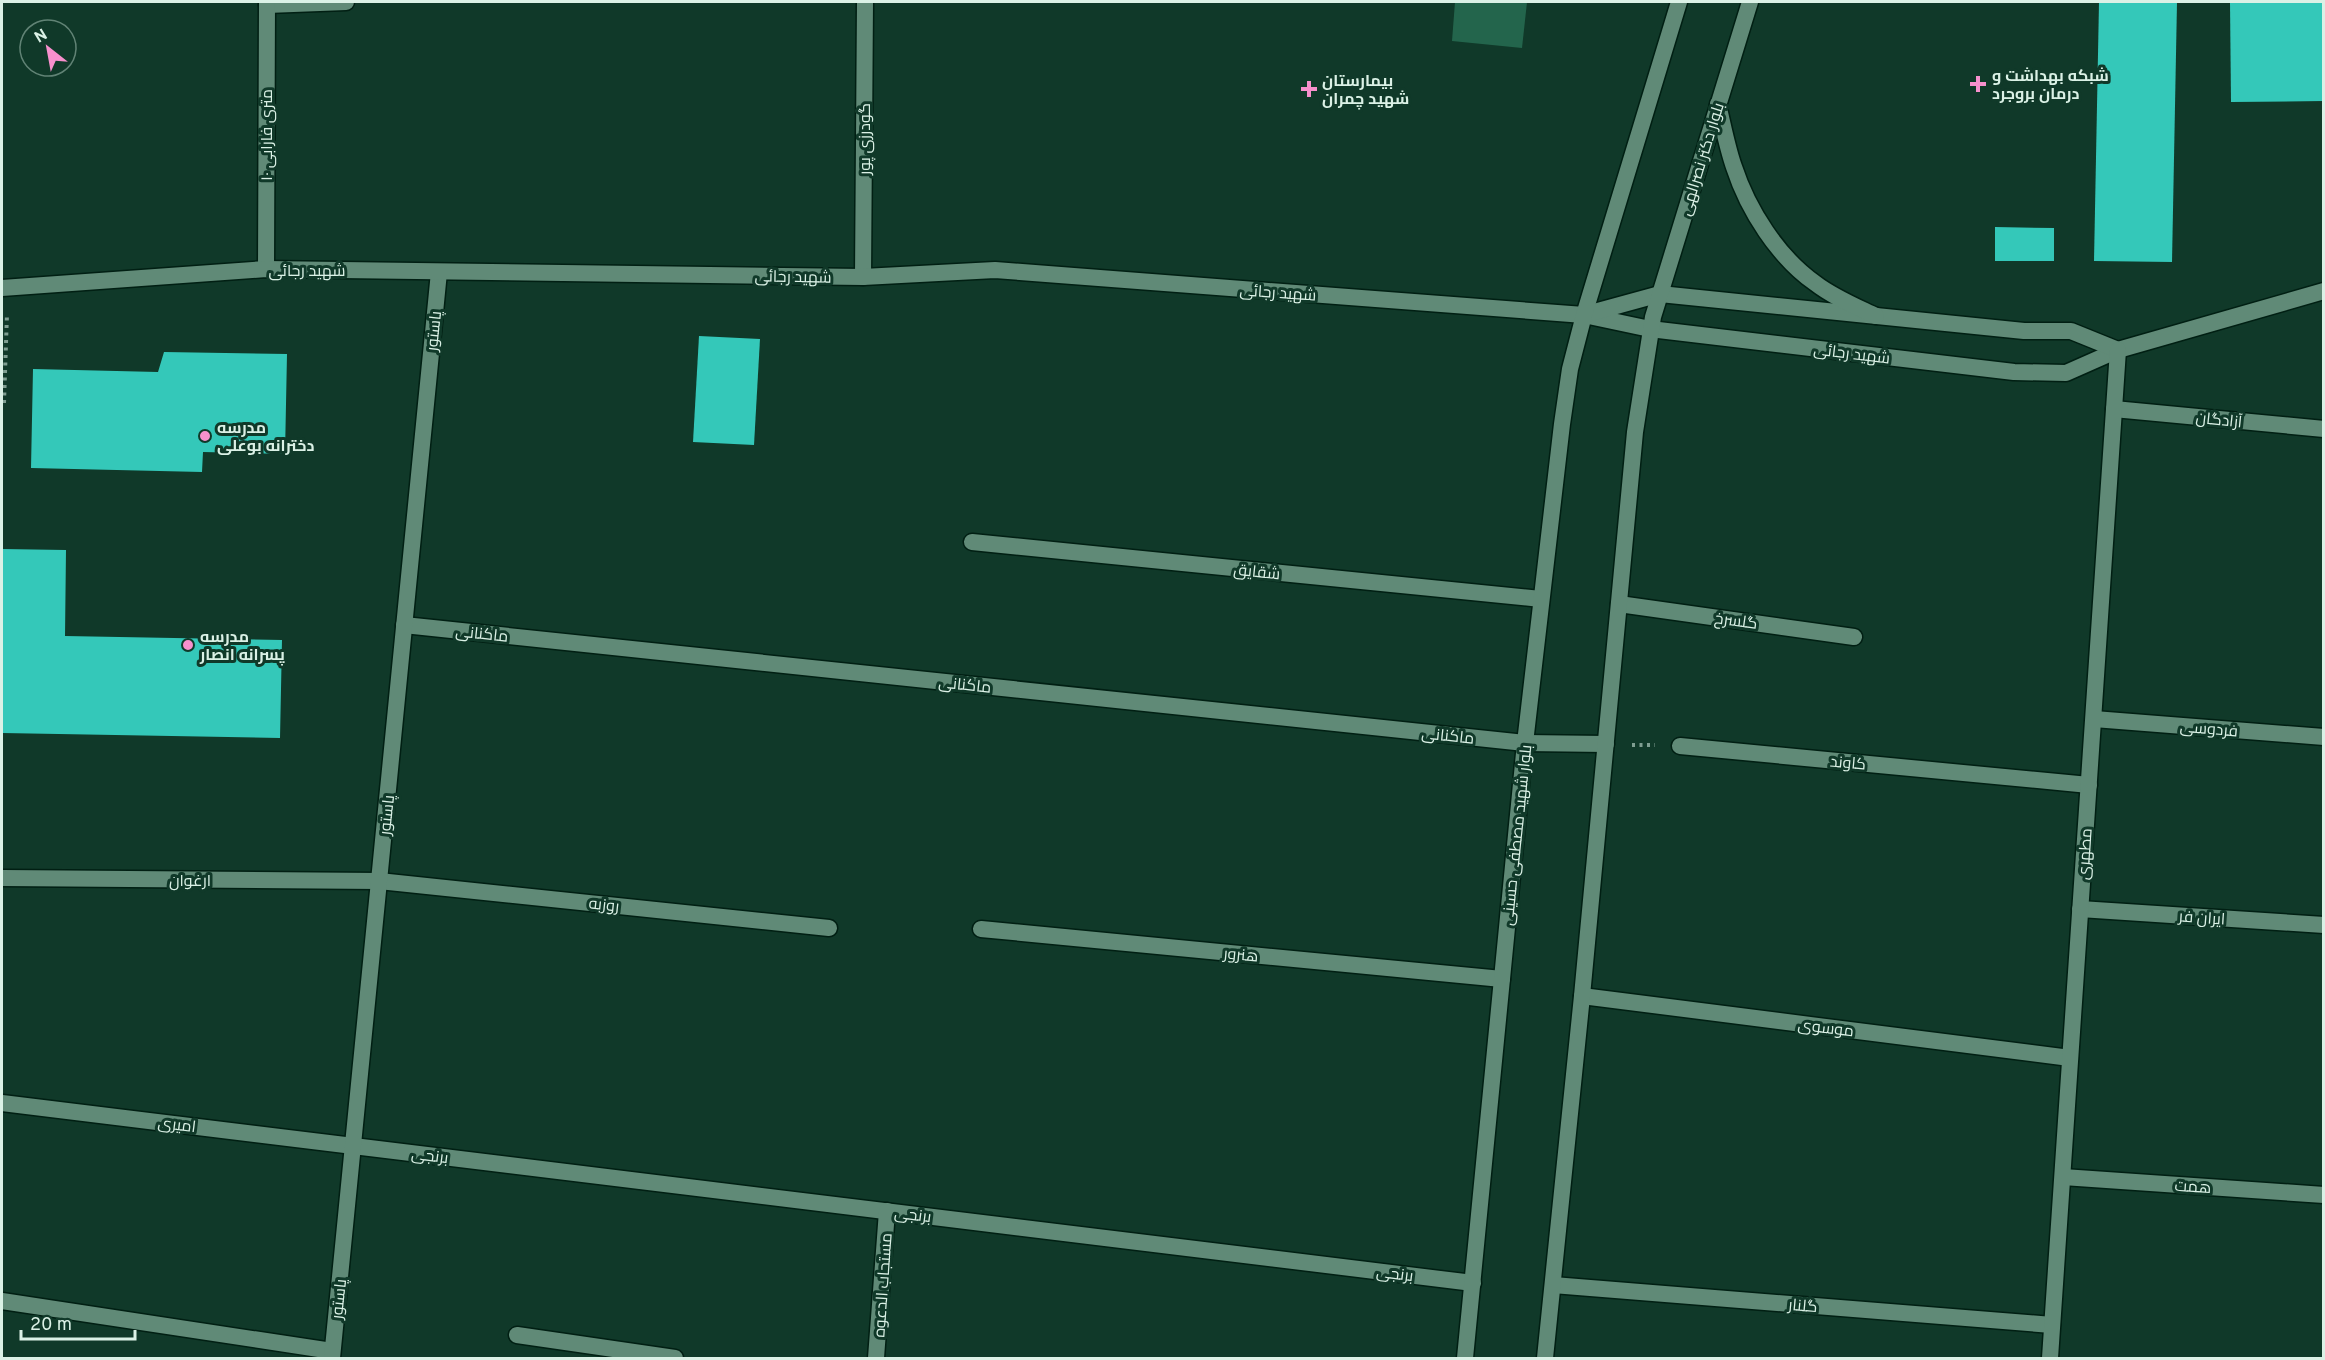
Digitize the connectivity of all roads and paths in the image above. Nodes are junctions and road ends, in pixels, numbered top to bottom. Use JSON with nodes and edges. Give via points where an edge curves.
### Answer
{"nodes":[{"id":1,"x":346,"y":2,"type":"edge"},
{"id":2,"x":865,"y":2,"type":"edge"},
{"id":3,"x":1679,"y":2,"type":"edge"},
{"id":4,"x":1750,"y":2,"type":"edge"},
{"id":5,"x":267,"y":3,"type":"edge"},
{"id":6,"x":1718,"y":104,"type":"junction"},
{"id":7,"x":266,"y":269,"type":"junction"},
{"id":8,"x":439,"y":272,"type":"junction"},
{"id":9,"x":863,"y":277,"type":"junction"},
{"id":10,"x":5,"y":288,"type":"edge"},
{"id":11,"x":2324,"y":291,"type":"edge"},
{"id":12,"x":1660,"y":294,"type":"junction"},
{"id":13,"x":1584,"y":315,"type":"junction"},
{"id":14,"x":1876,"y":316,"type":"junction"},
{"id":15,"x":1652,"y":323,"type":"junction"},
{"id":16,"x":2118,"y":350,"type":"junction"},
{"id":17,"x":4,"y":403,"type":"dead end"},
{"id":18,"x":2114,"y":409,"type":"junction"},
{"id":19,"x":2324,"y":429,"type":"edge"},
{"id":20,"x":972,"y":542,"type":"dead end"},
{"id":21,"x":1541,"y":599,"type":"junction"},
{"id":22,"x":1619,"y":604,"type":"junction"},
{"id":23,"x":404,"y":625,"type":"junction"},
{"id":24,"x":1854,"y":636,"type":"dead end"},
{"id":25,"x":2094,"y":719,"type":"junction"},
{"id":26,"x":2324,"y":737,"type":"edge"},
{"id":27,"x":1525,"y":743,"type":"junction"},
{"id":28,"x":1606,"y":744,"type":"junction"},
{"id":29,"x":1680,"y":746,"type":"joint"},
{"id":30,"x":2089,"y":785,"type":"junction"},
{"id":31,"x":2,"y":878,"type":"edge"},
{"id":32,"x":379,"y":881,"type":"junction"},
{"id":33,"x":2080,"y":909,"type":"junction"},
{"id":34,"x":2324,"y":925,"type":"edge"},
{"id":35,"x":829,"y":928,"type":"dead end"},
{"id":36,"x":981,"y":929,"type":"dead end"},
{"id":37,"x":1502,"y":979,"type":"junction"},
{"id":38,"x":1582,"y":996,"type":"junction"},
{"id":39,"x":2070,"y":1058,"type":"junction"},
{"id":40,"x":2,"y":1103,"type":"edge"},
{"id":41,"x":353,"y":1145,"type":"junction"},
{"id":42,"x":2063,"y":1177,"type":"junction"},
{"id":43,"x":2324,"y":1196,"type":"edge"},
{"id":44,"x":887,"y":1211,"type":"junction"},
{"id":45,"x":1473,"y":1283,"type":"junction"},
{"id":46,"x":1553,"y":1285,"type":"junction"},
{"id":47,"x":2,"y":1301,"type":"edge"},
{"id":48,"x":2052,"y":1325,"type":"junction"},
{"id":49,"x":517,"y":1335,"type":"dead end"},
{"id":50,"x":332,"y":1355,"type":"edge"},
{"id":51,"x":675,"y":1359,"type":"edge"},
{"id":52,"x":876,"y":1359,"type":"edge"},
{"id":53,"x":1465,"y":1359,"type":"edge"},
{"id":54,"x":1545,"y":1359,"type":"edge"},
{"id":55,"x":2050,"y":1359,"type":"edge"}],
"edges":[{"from":1,"to":5,"type":"street"},
{"from":2,"to":9,"type":"street","name":"گودرزی پور"},
{"from":3,"to":13,"type":"street"},
{"from":4,"to":6,"type":"street","name":"بلوار دکتر نصرالهی"},
{"from":5,"to":7,"type":"street","name":"۱۰ متری فارابی"},
{"from":6,"to":12,"type":"street","name":"بلوار دکتر نصرالهی"},
{"from":6,"to":14,"type":"street","via":[[1743,192],[1777,245],[1814,282]]},
{"from":7,"to":8,"type":"street","name":"شهید رجائی"},
{"from":7,"to":10,"type":"street","name":"شهید رجائی"},
{"from":8,"to":9,"type":"street","name":"شهید رجائی"},
{"from":8,"to":23,"type":"street","name":"پاستور"},
{"from":9,"to":13,"type":"street","name":"شهید رجائی","via":[[995,270]]},
{"from":10,"to":17,"type":"path"},
{"from":11,"to":16,"type":"street","name":"شهید رجائی"},
{"from":12,"to":13,"type":"street","name":"شهید رجائی"},
{"from":12,"to":14,"type":"street","name":"شهید رجائی"},
{"from":12,"to":15,"type":"street","name":"بلوار دکتر نصرالهی"},
{"from":13,"to":15,"type":"street","name":"شهید رجائی"},
{"from":13,"to":21,"type":"street","name":"بلوار شهید مصطفی حسینی","via":[[1570,369]]},
{"from":14,"to":16,"type":"street","name":"شهید رجائی","via":[[2071,332]]},
{"from":15,"to":16,"type":"street","name":"شهید رجائی","via":[[2014,372],[2066,373]]},
{"from":15,"to":22,"type":"street","via":[[1635,432]]},
{"from":16,"to":18,"type":"street","name":"مطهری"},
{"from":18,"to":19,"type":"street","name":"آزادگان"},
{"from":18,"to":25,"type":"street","name":"مطهری"},
{"from":20,"to":21,"type":"street","name":"شقایق"},
{"from":21,"to":27,"type":"street","name":"بلوار شهید مصطفی حسینی"},
{"from":22,"to":24,"type":"street","name":"گلسرخ"},
{"from":22,"to":28,"type":"street"},
{"from":23,"to":27,"type":"street","name":"ماکنانی"},
{"from":23,"to":32,"type":"street","name":"پاستور"},
{"from":25,"to":26,"type":"street","name":"فردوسی"},
{"from":25,"to":30,"type":"street","name":"مطهری"},
{"from":27,"to":28,"type":"street","name":"ماکنانی"},
{"from":27,"to":37,"type":"street","name":"بلوار شهید مصطفی حسینی"},
{"from":28,"to":29,"type":"path"},
{"from":28,"to":38,"type":"street"},
{"from":29,"to":30,"type":"street","name":"کاوند"},
{"from":30,"to":33,"type":"street","name":"مطهری"},
{"from":31,"to":32,"type":"street","name":"ارغوان"},
{"from":32,"to":35,"type":"street","name":"روزبه"},
{"from":32,"to":41,"type":"street","name":"پاستور"},
{"from":33,"to":34,"type":"street","name":"ایران فر"},
{"from":33,"to":39,"type":"street","name":"مطهری"},
{"from":36,"to":37,"type":"street","name":"هنرور"},
{"from":37,"to":45,"type":"street","name":"بلوار شهید مصطفی حسینی"},
{"from":38,"to":39,"type":"street","name":"موسوی"},
{"from":38,"to":46,"type":"street"},
{"from":39,"to":42,"type":"street","name":"مطهری"},
{"from":40,"to":41,"type":"street","name":"امیری"},
{"from":41,"to":44,"type":"street","name":"برنجی"},
{"from":41,"to":50,"type":"street","name":"پاستور"},
{"from":42,"to":43,"type":"street","name":"همت"},
{"from":42,"to":48,"type":"street","name":"مطهری"},
{"from":44,"to":45,"type":"street","name":"برنجی"},
{"from":44,"to":52,"type":"street","name":"مستجاب الدعوه"},
{"from":45,"to":53,"type":"street","name":"بلوار شهید مصطفی حسینی"},
{"from":46,"to":48,"type":"street","name":"گلنار"},
{"from":46,"to":54,"type":"street"},
{"from":47,"to":50,"type":"street"},
{"from":48,"to":55,"type":"street","name":"مطهری"},
{"from":49,"to":51,"type":"street"}]}
